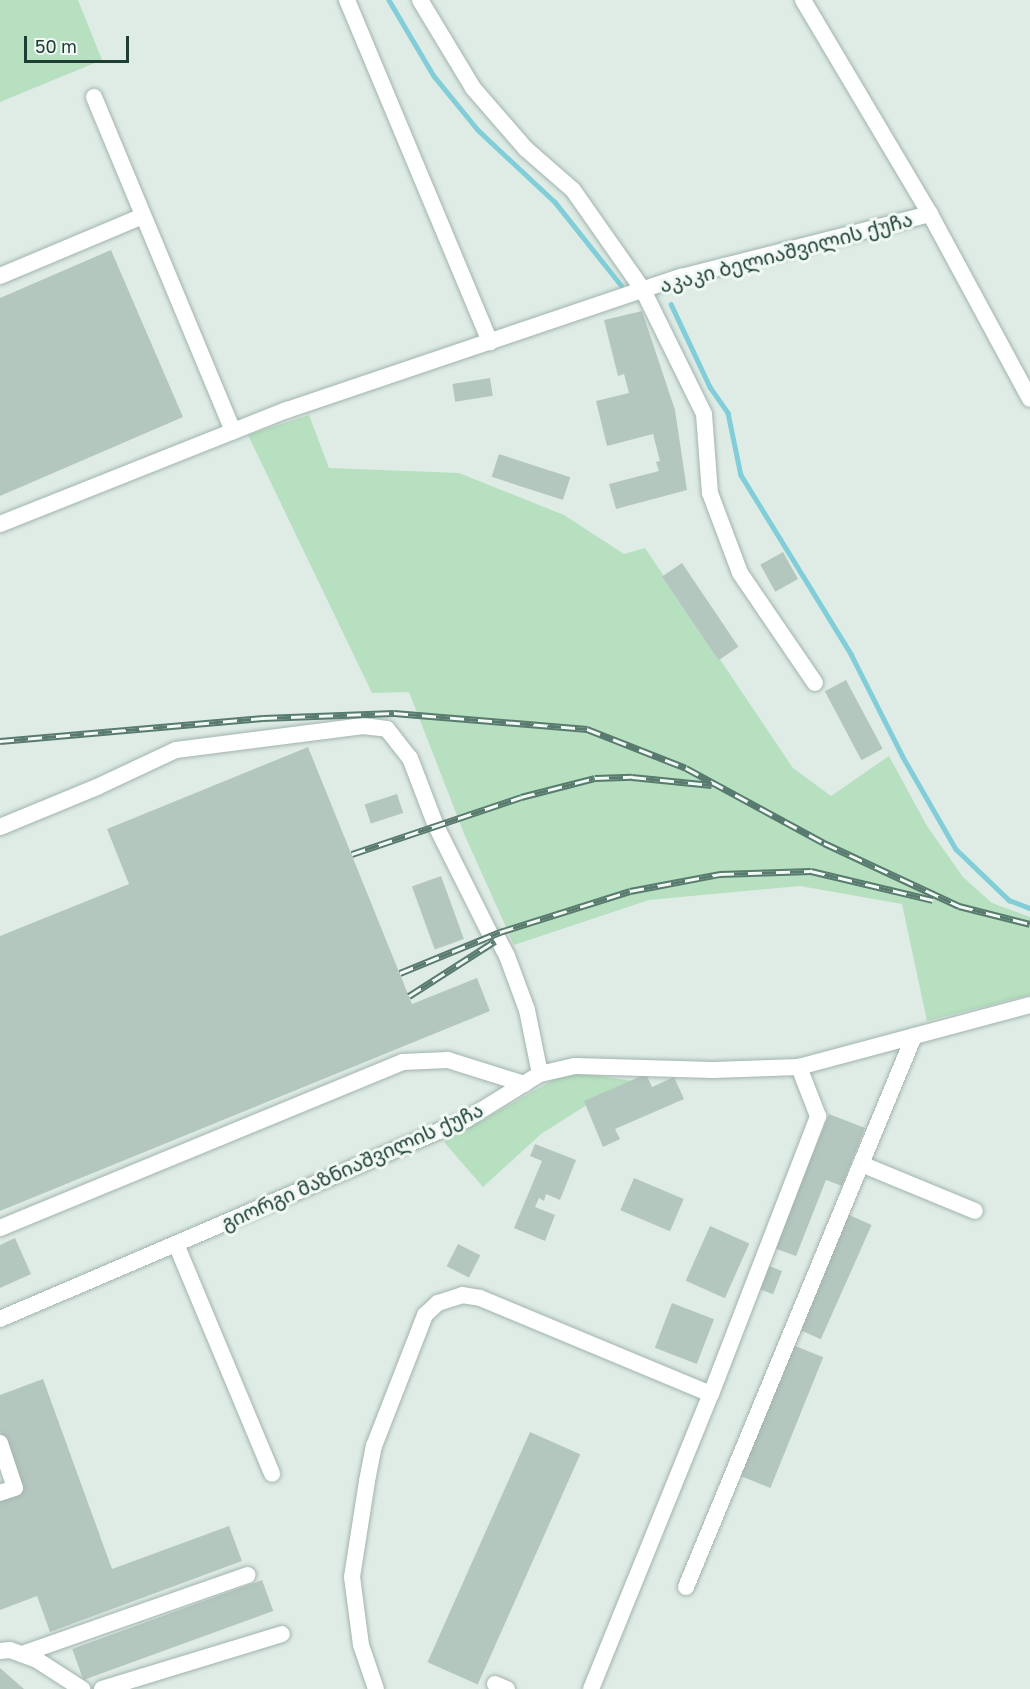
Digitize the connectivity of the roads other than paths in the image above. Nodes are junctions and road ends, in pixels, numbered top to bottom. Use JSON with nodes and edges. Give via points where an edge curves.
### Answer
{"nodes":[{"id":1,"x":347,"y":0,"type":"edge"},
{"id":2,"x":420,"y":0,"type":"edge"},
{"id":3,"x":803,"y":0,"type":"edge"},
{"id":4,"x":94,"y":98,"type":"dead end"},
{"id":5,"x":930,"y":214,"type":"junction"},
{"id":6,"x":143,"y":216,"type":"junction"},
{"id":7,"x":0,"y":276,"type":"edge"},
{"id":8,"x":644,"y":290,"type":"junction"},
{"id":9,"x":490,"y":342,"type":"junction"},
{"id":10,"x":1030,"y":399,"type":"edge"},
{"id":11,"x":233,"y":431,"type":"junction"},
{"id":12,"x":0,"y":524,"type":"edge"},
{"id":13,"x":815,"y":683,"type":"dead end"},
{"id":14,"x":0,"y":827,"type":"edge"},
{"id":15,"x":1030,"y":1005,"type":"edge"},
{"id":16,"x":914,"y":1036,"type":"junction"},
{"id":17,"x":799,"y":1067,"type":"junction"},
{"id":18,"x":540,"y":1074,"type":"junction"},
{"id":19,"x":524,"y":1084,"type":"junction"},
{"id":20,"x":861,"y":1164,"type":"junction"},
{"id":21,"x":975,"y":1210,"type":"dead end"},
{"id":22,"x":0,"y":1228,"type":"edge"},
{"id":23,"x":176,"y":1244,"type":"junction"},
{"id":24,"x":0,"y":1319,"type":"edge"},
{"id":25,"x":711,"y":1394,"type":"junction"},
{"id":26,"x":0,"y":1443,"type":"edge"},
{"id":27,"x":272,"y":1474,"type":"dead end"},
{"id":28,"x":0,"y":1493,"type":"edge"},
{"id":29,"x":248,"y":1575,"type":"dead end"},
{"id":30,"x":686,"y":1587,"type":"dead end"},
{"id":31,"x":282,"y":1634,"type":"dead end"},
{"id":32,"x":0,"y":1651,"type":"edge"},
{"id":33,"x":22,"y":1654,"type":"junction"},
{"id":34,"x":82,"y":1689,"type":"edge"},
{"id":35,"x":102,"y":1689,"type":"edge"},
{"id":36,"x":376,"y":1689,"type":"edge"},
{"id":37,"x":591,"y":1689,"type":"edge"}],
"edges":[{"from":1,"to":9,"type":"street"},
{"from":2,"to":8,"type":"street","name":"აკაკი ბელიაშვილის ქუჩა","via":[[473,88],[526,149],[573,190]]},
{"from":3,"to":5,"type":"street","name":"აკაკი ბელიაშვილის ქუჩა"},
{"from":4,"to":6,"type":"street"},
{"from":5,"to":8,"type":"street","name":"აკაკი ბელიაშვილის ქუჩა","via":[[681,277]]},
{"from":5,"to":10,"type":"street","name":"აკაკი ბელიაშვილის ქუჩა"},
{"from":6,"to":7,"type":"street"},
{"from":6,"to":11,"type":"street"},
{"from":8,"to":9,"type":"street"},
{"from":8,"to":13,"type":"street","name":"აკაკი ბელიაშვილის ქუჩა","via":[[704,414],[710,493],[740,573]]},
{"from":9,"to":11,"type":"street"},
{"from":11,"to":12,"type":"street"},
{"from":14,"to":18,"type":"street","via":[[176,750],[363,726],[387,729],[410,758],[436,826],[491,936],[498,939],[507,956],[527,1010]]},
{"from":15,"to":16,"type":"street","name":"გიორგი მაზნიაშვილის ქუჩა"},
{"from":16,"to":17,"type":"street","name":"გიორგი მაზნიაშვილის ქუჩა"},
{"from":16,"to":20,"type":"street"},
{"from":17,"to":18,"type":"street","name":"გიორგი მაზნიაშვილის ქუჩა","via":[[713,1070],[575,1066]]},
{"from":17,"to":25,"type":"street","via":[[818,1116]]},
{"from":18,"to":19,"type":"street","name":"გიორგი მაზნიაშვილის ქუჩა"},
{"from":19,"to":22,"type":"street","via":[[448,1060],[402,1062]]},
{"from":19,"to":23,"type":"street","name":"გიორგი მაზნიაშვილის ქუჩა","via":[[467,1119]]},
{"from":20,"to":21,"type":"street"},
{"from":20,"to":30,"type":"street"},
{"from":23,"to":24,"type":"street","name":"გიორგი მაზნიაშვილის ქუჩა"},
{"from":23,"to":27,"type":"street"},
{"from":25,"to":36,"type":"street","via":[[480,1298],[462,1295],[438,1303],[425,1315],[374,1446],[367,1481],[352,1578],[361,1644]]},
{"from":25,"to":37,"type":"street"},
{"from":26,"to":28,"type":"street","via":[[15,1488]]},
{"from":29,"to":33,"type":"street"},
{"from":31,"to":35,"type":"street"},
{"from":32,"to":33,"type":"street"},
{"from":33,"to":34,"type":"street"}]}
